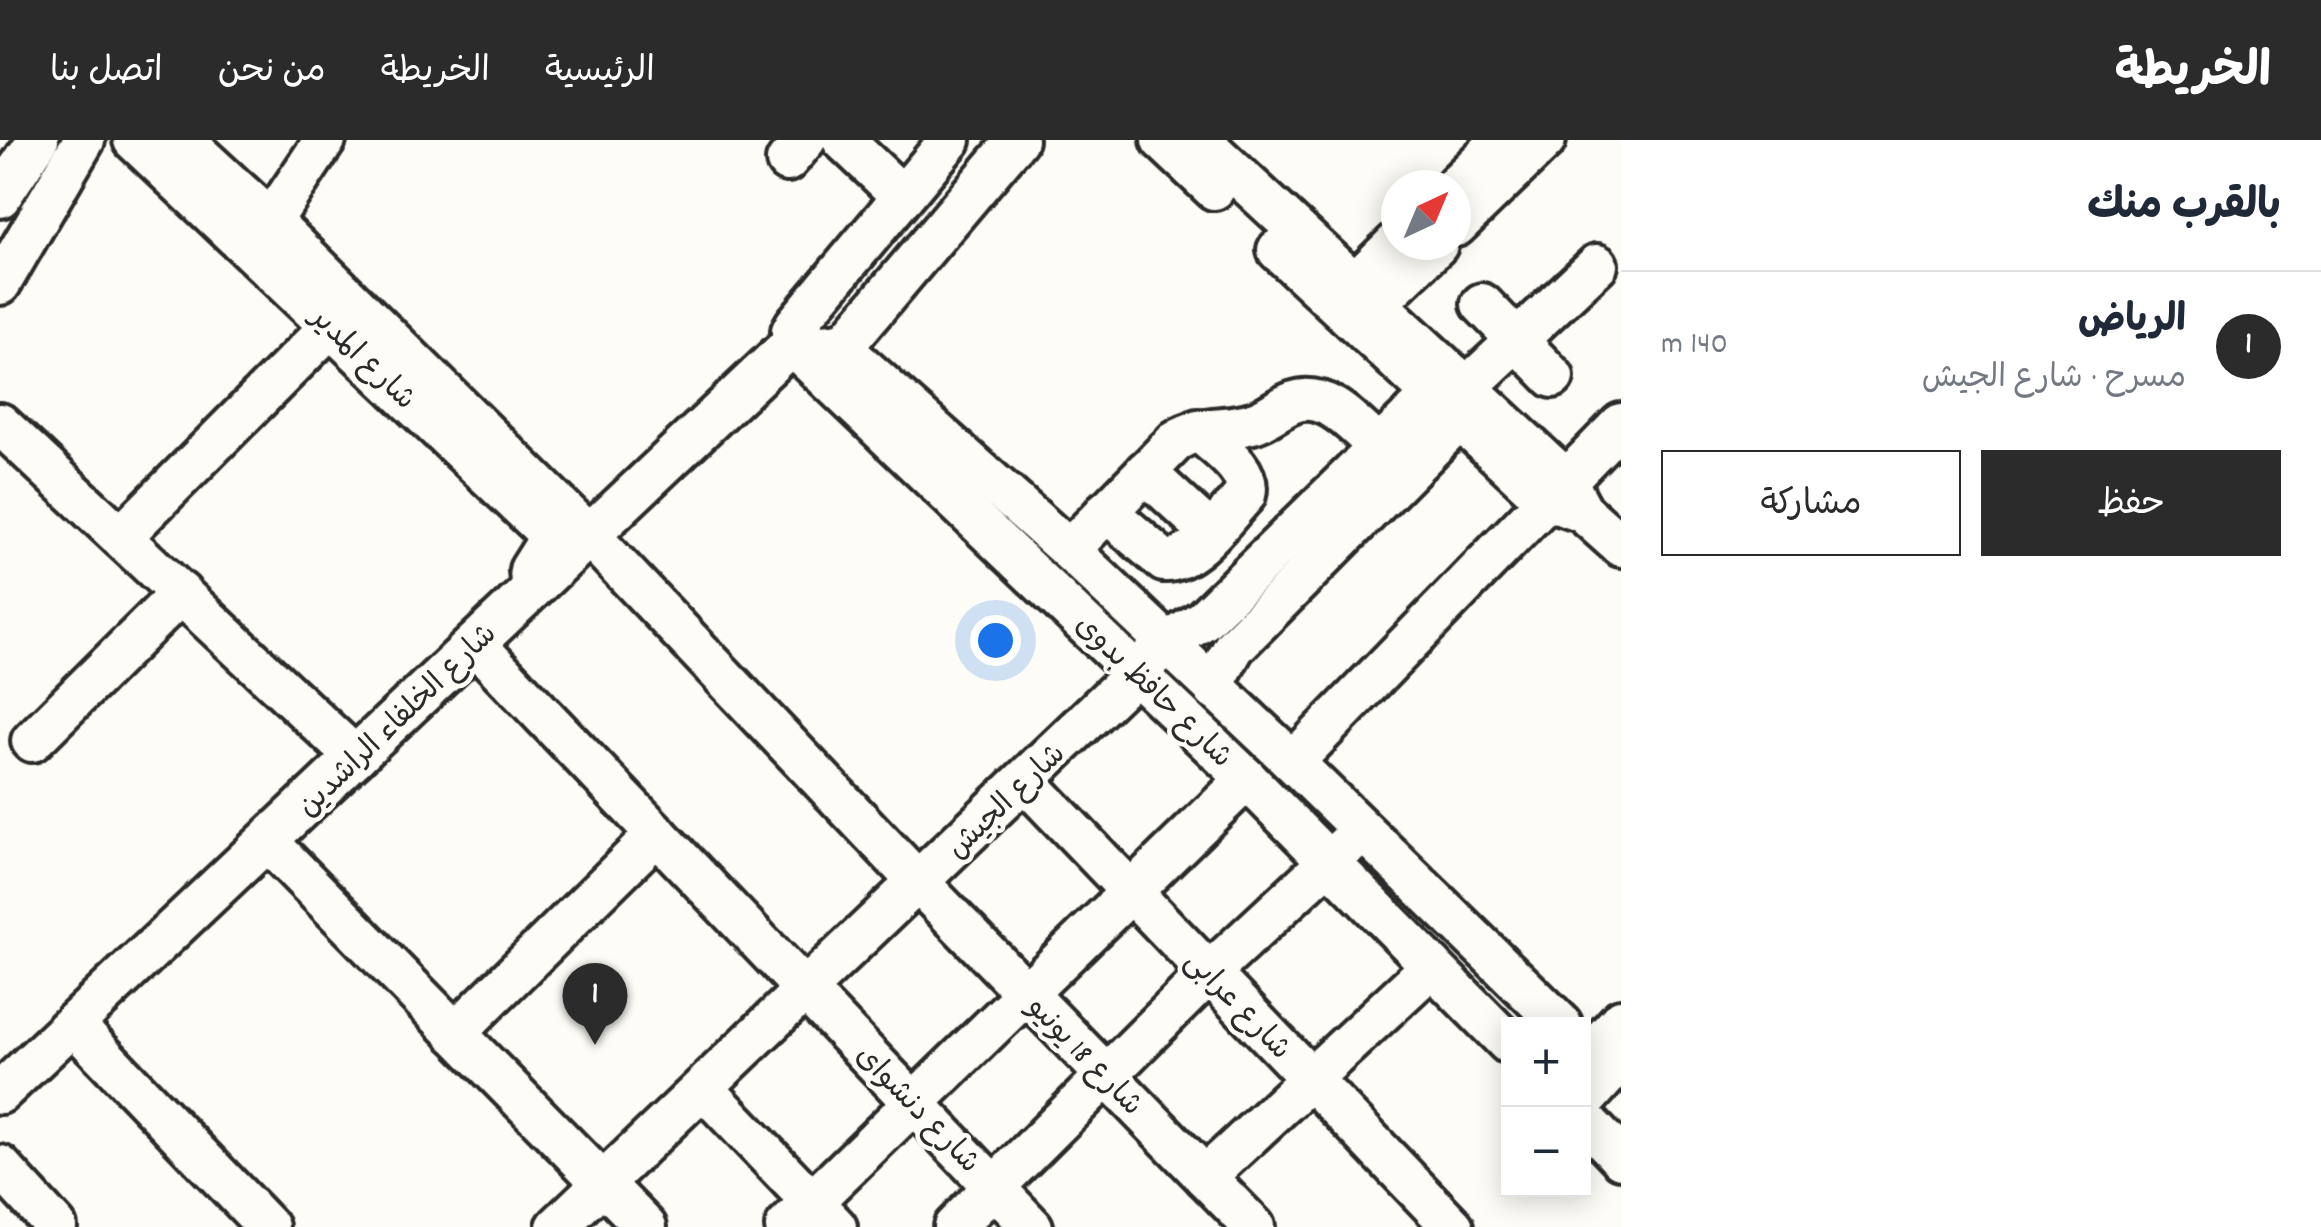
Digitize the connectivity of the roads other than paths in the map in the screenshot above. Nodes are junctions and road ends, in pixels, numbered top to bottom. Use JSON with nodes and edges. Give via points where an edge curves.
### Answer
{"nodes":[{"id":1,"x":38,"y":140,"type":"edge"},
{"id":2,"x":84,"y":140,"type":"edge"},
{"id":3,"x":134,"y":140,"type":"edge"},
{"id":4,"x":184,"y":140,"type":"edge"},
{"id":5,"x":325,"y":140,"type":"edge"},
{"id":6,"x":843,"y":140,"type":"edge"},
{"id":7,"x":950,"y":140,"type":"edge"},
{"id":8,"x":1017,"y":140,"type":"edge"},
{"id":9,"x":1162,"y":140,"type":"edge"},
{"id":10,"x":1200,"y":140,"type":"edge"},
{"id":11,"x":1545,"y":140,"type":"edge"},
{"id":12,"x":1486,"y":145,"type":"edge"},
{"id":13,"x":1467,"y":170,"type":"edge"},
{"id":14,"x":900,"y":195,"type":"junction"},
{"id":15,"x":0,"y":197,"type":"edge"},
{"id":16,"x":1471,"y":212,"type":"edge"},
{"id":17,"x":270,"y":221,"type":"junction"},
{"id":18,"x":1384,"y":260,"type":"edge"},
{"id":19,"x":1415,"y":260,"type":"edge"},
{"id":20,"x":1598,"y":265,"type":"dead end"},
{"id":21,"x":0,"y":284,"type":"edge"},
{"id":22,"x":1355,"y":303,"type":"junction"},
{"id":23,"x":1482,"y":304,"type":"dead end"},
{"id":24,"x":331,"y":326,"type":"junction"},
{"id":25,"x":1517,"y":340,"type":"junction"},
{"id":26,"x":792,"y":345,"type":"junction"},
{"id":27,"x":838,"y":345,"type":"junction"},
{"id":28,"x":1552,"y":377,"type":"dead end"},
{"id":29,"x":1458,"y":396,"type":"junction"},
{"id":30,"x":0,"y":424,"type":"edge"},
{"id":31,"x":1621,"y":424,"type":"edge"},
{"id":32,"x":1198,"y":430,"type":"junction"},
{"id":33,"x":1379,"y":447,"type":"junction"},
{"id":34,"x":1145,"y":472,"type":"junction"},
{"id":35,"x":1564,"y":497,"type":"junction"},
{"id":36,"x":1106,"y":510,"type":"junction"},
{"id":37,"x":1210,"y":532,"type":"junction"},
{"id":38,"x":589,"y":535,"type":"junction"},
{"id":39,"x":121,"y":538,"type":"junction"},
{"id":40,"x":1621,"y":546,"type":"edge"},
{"id":41,"x":1069,"y":550,"type":"junction"},
{"id":42,"x":534,"y":588,"type":"junction"},
{"id":43,"x":180,"y":593,"type":"junction"},
{"id":44,"x":1166,"y":643,"type":"junction"},
{"id":45,"x":475,"y":644,"type":"junction"},
{"id":46,"x":1137,"y":672,"type":"junction"},
{"id":47,"x":1215,"y":690,"type":"junction"},
{"id":48,"x":32,"y":740,"type":"dead end"},
{"id":49,"x":355,"y":757,"type":"junction"},
{"id":50,"x":1293,"y":762,"type":"junction"},
{"id":51,"x":1247,"y":779,"type":"junction"},
{"id":52,"x":1025,"y":782,"type":"junction"},
{"id":53,"x":1362,"y":830,"type":"junction"},
{"id":54,"x":657,"y":834,"type":"junction"},
{"id":55,"x":268,"y":842,"type":"junction"},
{"id":56,"x":1328,"y":861,"type":"junction"},
{"id":57,"x":919,"y":882,"type":"junction"},
{"id":58,"x":1131,"y":892,"type":"junction"},
{"id":59,"x":1432,"y":966,"type":"junction"},
{"id":60,"x":1209,"y":973,"type":"junction"},
{"id":61,"x":806,"y":990,"type":"junction"},
{"id":62,"x":1026,"y":994,"type":"junction"},
{"id":63,"x":1554,"y":1017,"type":"edge"},
{"id":64,"x":1621,"y":1020,"type":"edge"},
{"id":65,"x":73,"y":1024,"type":"junction"},
{"id":66,"x":455,"y":1033,"type":"junction"},
{"id":67,"x":1501,"y":1036,"type":"edge"},
{"id":68,"x":1599,"y":1069,"type":"edge"},
{"id":69,"x":1106,"y":1076,"type":"junction"},
{"id":70,"x":1311,"y":1078,"type":"junction"},
{"id":71,"x":703,"y":1088,"type":"junction"},
{"id":72,"x":0,"y":1093,"type":"edge"},
{"id":73,"x":914,"y":1103,"type":"junction"},
{"id":74,"x":1591,"y":1126,"type":"edge"},
{"id":75,"x":1621,"y":1158,"type":"edge"},
{"id":76,"x":0,"y":1166,"type":"edge"},
{"id":77,"x":1205,"y":1177,"type":"junction"},
{"id":78,"x":604,"y":1183,"type":"junction"},
{"id":79,"x":994,"y":1187,"type":"junction"},
{"id":80,"x":811,"y":1219,"type":"edge"},
{"id":81,"x":56,"y":1227,"type":"edge"},
{"id":82,"x":268,"y":1227,"type":"edge"},
{"id":83,"x":558,"y":1227,"type":"edge"},
{"id":84,"x":646,"y":1227,"type":"edge"},
{"id":85,"x":954,"y":1227,"type":"edge"},
{"id":86,"x":1032,"y":1227,"type":"edge"},
{"id":87,"x":1254,"y":1227,"type":"edge"},
{"id":88,"x":1453,"y":1227,"type":"edge"}],
"edges":[{"from":1,"to":15,"type":"street"},
{"from":2,"to":21,"type":"street"},
{"from":3,"to":24,"type":"street","name":"شارع المدير"},
{"from":4,"to":17,"type":"street","name":"شارع المدير"},
{"from":5,"to":17,"type":"street"},
{"from":6,"to":14,"type":"street"},
{"from":7,"to":14,"type":"street","name":"شارع الخلفاء الراشدين"},
{"from":8,"to":27,"type":"street","via":[[858,330]]},
{"from":9,"to":22,"type":"street"},
{"from":10,"to":22,"type":"street"},
{"from":11,"to":16,"type":"street"},
{"from":12,"to":13,"type":"street"},
{"from":14,"to":26,"type":"street","name":"شارع الخلفاء الراشدين","via":[[796,324]]},
{"from":17,"to":38,"type":"street","name":"شارع المدير"},
{"from":18,"to":22,"type":"street"},
{"from":19,"to":22,"type":"street"},
{"from":20,"to":25,"type":"street"},
{"from":22,"to":29,"type":"street"},
{"from":23,"to":25,"type":"street"},
{"from":24,"to":39,"type":"street"},
{"from":24,"to":42,"type":"street","name":"شارع المدير","via":[[543,528],[546,549],[530,570]]},
{"from":25,"to":28,"type":"street"},
{"from":25,"to":29,"type":"street"},
{"from":26,"to":27,"type":"street"},
{"from":26,"to":38,"type":"street","name":"شارع الخلفاء الراشدين"},
{"from":26,"to":46,"type":"street","name":"شارع حافظ بدوى"},
{"from":27,"to":41,"type":"street","name":"شارع حافظ بدوى"},
{"from":29,"to":33,"type":"street","name":"شارع الجيش"},
{"from":29,"to":35,"type":"street"},
{"from":29,"to":47,"type":"street","via":[[1234,647]]},
{"from":30,"to":39,"type":"street"},
{"from":31,"to":35,"type":"street"},
{"from":32,"to":33,"type":"street","via":[[1252,424],[1308,400],[1333,408]]},
{"from":32,"to":34,"type":"street","via":[[1177,440]]},
{"from":32,"to":37,"type":"street","via":[[1246,481],[1245,495]]},
{"from":33,"to":44,"type":"street","name":"شارع الجيش","via":[[1203,620]]},
{"from":34,"to":36,"type":"street"},
{"from":34,"to":37,"type":"street"},
{"from":35,"to":40,"type":"street"},
{"from":35,"to":50,"type":"street"},
{"from":36,"to":37,"type":"street","via":[[1164,561],[1183,559]]},
{"from":36,"to":41,"type":"street"},
{"from":38,"to":42,"type":"street","name":"شارع الخلفاء الراشدين"},
{"from":38,"to":57,"type":"street","name":"شارع المدير"},
{"from":39,"to":43,"type":"street"},
{"from":41,"to":44,"type":"street","name":"شارع حافظ بدوى"},
{"from":42,"to":45,"type":"street","name":"شارع الخلفاء الراشدين"},
{"from":43,"to":48,"type":"street"},
{"from":43,"to":49,"type":"street"},
{"from":44,"to":46,"type":"street","name":"شارع الجيش"},
{"from":44,"to":47,"type":"street","name":"شارع حافظ بدوى"},
{"from":45,"to":49,"type":"street","name":"شارع الخلفاء الراشدين"},
{"from":45,"to":54,"type":"street","name":"شارع دنشواى"},
{"from":46,"to":51,"type":"street","name":"شارع حافظ بدوى"},
{"from":46,"to":52,"type":"street","name":"شارع الجيش"},
{"from":47,"to":50,"type":"street","name":"شارع حافظ بدوى"},
{"from":49,"to":55,"type":"street","name":"شارع الخلفاء الراشدين"},
{"from":50,"to":53,"type":"street","name":"شارع حافظ بدوى"},
{"from":51,"to":56,"type":"street","name":"شارع حافظ بدوى"},
{"from":51,"to":58,"type":"street"},
{"from":52,"to":57,"type":"street","name":"شارع الجيش"},
{"from":52,"to":58,"type":"street","name":"شارع عرابى"},
{"from":53,"to":56,"type":"street"},
{"from":53,"to":63,"type":"street","name":"شارع حافظ بدوى"},
{"from":54,"to":61,"type":"street","name":"شارع دنشواى"},
{"from":54,"to":66,"type":"street"},
{"from":55,"to":65,"type":"street","name":"شارع الخلفاء الراشدين"},
{"from":55,"to":66,"type":"street"},
{"from":56,"to":59,"type":"street","name":"شارع حافظ بدوى"},
{"from":56,"to":60,"type":"street"},
{"from":57,"to":61,"type":"street","name":"شارع الجيش"},
{"from":57,"to":62,"type":"street","name":"شارع 18 يونيو"},
{"from":58,"to":60,"type":"street","name":"شارع عرابى"},
{"from":58,"to":62,"type":"street"},
{"from":59,"to":67,"type":"street","name":"شارع حافظ بدوى"},
{"from":59,"to":70,"type":"street"},
{"from":60,"to":69,"type":"street"},
{"from":60,"to":70,"type":"street","name":"شارع عرابى"},
{"from":61,"to":71,"type":"street","name":"شارع الجيش"},
{"from":61,"to":73,"type":"street","name":"شارع دنشواى"},
{"from":62,"to":69,"type":"street","name":"شارع 18 يونيو"},
{"from":62,"to":73,"type":"street"},
{"from":64,"to":68,"type":"street"},
{"from":65,"to":72,"type":"street","name":"شارع الخلفاء الراشدين"},
{"from":65,"to":82,"type":"street"},
{"from":66,"to":78,"type":"street"},
{"from":69,"to":77,"type":"street","name":"شارع 18 يونيو"},
{"from":69,"to":79,"type":"street"},
{"from":70,"to":77,"type":"street"},
{"from":70,"to":88,"type":"street","name":"شارع عرابى"},
{"from":71,"to":78,"type":"street","name":"شارع الجيش"},
{"from":71,"to":80,"type":"street"},
{"from":73,"to":79,"type":"street","name":"شارع دنشواى"},
{"from":73,"to":80,"type":"street"},
{"from":74,"to":75,"type":"street"},
{"from":76,"to":81,"type":"street"},
{"from":77,"to":87,"type":"street","name":"شارع 18 يونيو"},
{"from":78,"to":83,"type":"street","name":"شارع الجيش"},
{"from":78,"to":84,"type":"street"},
{"from":79,"to":85,"type":"street"},
{"from":79,"to":86,"type":"street","name":"شارع دنشواى"}]}
